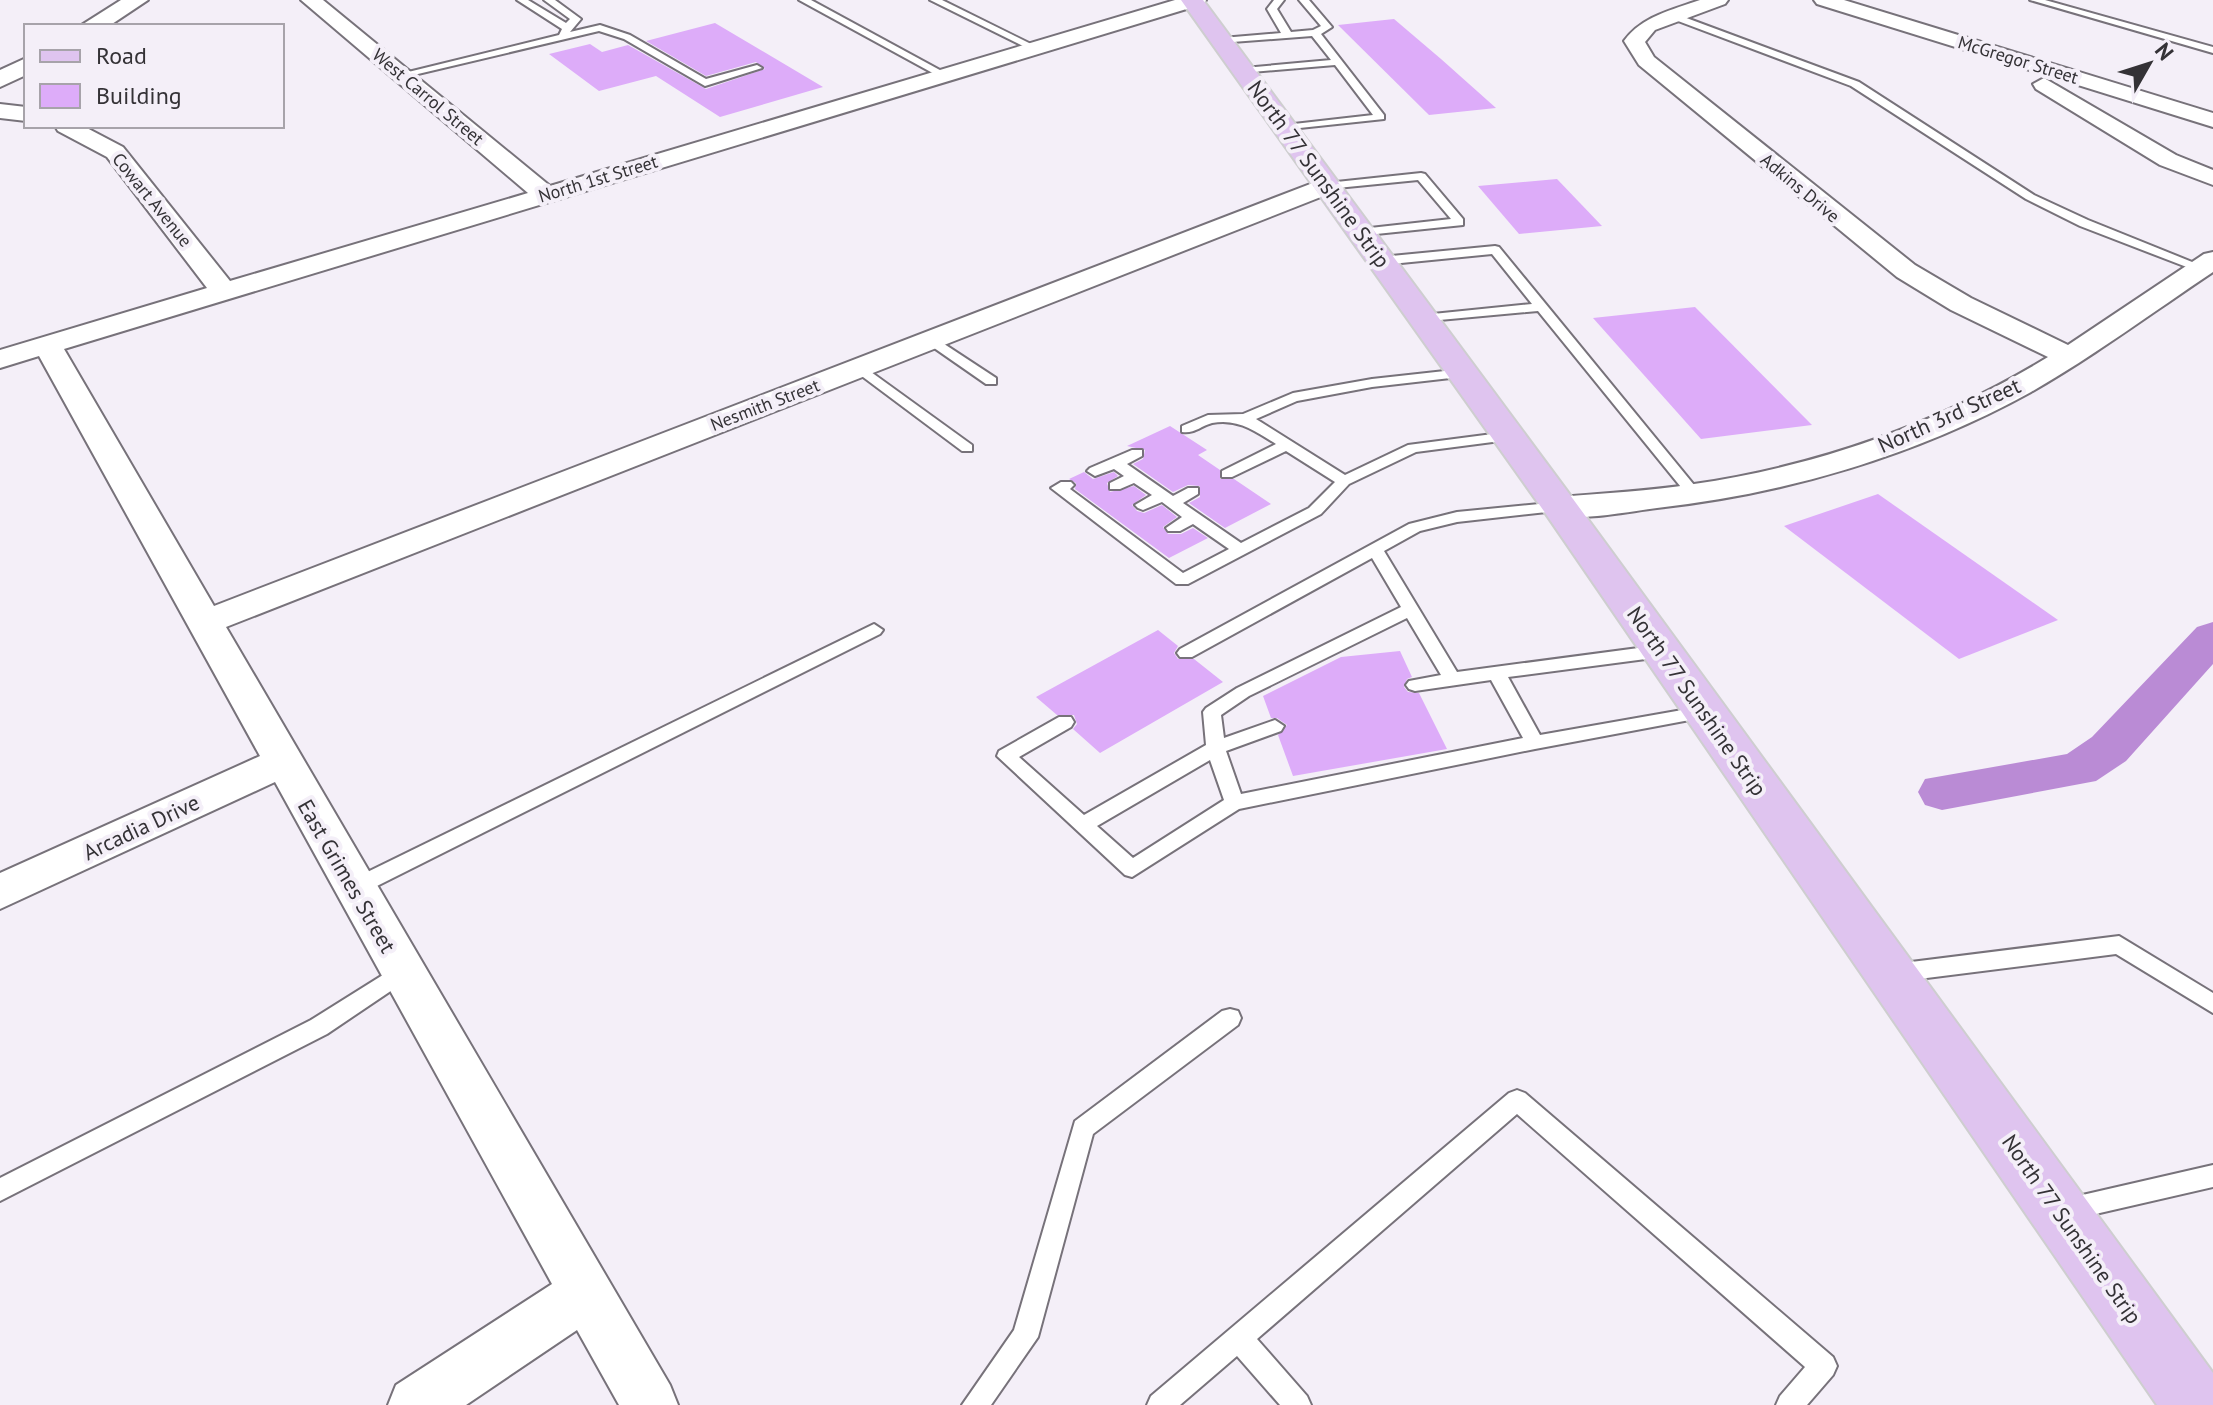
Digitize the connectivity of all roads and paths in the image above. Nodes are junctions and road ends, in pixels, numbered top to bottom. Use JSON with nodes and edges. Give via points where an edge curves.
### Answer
{"nodes":[{"id":1,"x":137,"y":0,"type":"edge"},
{"id":2,"x":311,"y":0,"type":"edge"},
{"id":3,"x":522,"y":0,"type":"edge"},
{"id":4,"x":549,"y":0,"type":"edge"},
{"id":5,"x":804,"y":0,"type":"edge"},
{"id":6,"x":935,"y":0,"type":"edge"},
{"id":7,"x":1194,"y":0,"type":"edge"},
{"id":8,"x":1279,"y":0,"type":"edge"},
{"id":9,"x":1304,"y":0,"type":"edge"},
{"id":10,"x":1718,"y":0,"type":"edge"},
{"id":11,"x":1824,"y":0,"type":"edge"},
{"id":12,"x":2035,"y":0,"type":"edge"},
{"id":13,"x":1673,"y":16,"type":"junction"},
{"id":14,"x":95,"y":24,"type":"edge"},
{"id":15,"x":565,"y":32,"type":"junction"},
{"id":16,"x":1315,"y":33,"type":"junction"},
{"id":17,"x":1288,"y":36,"type":"junction"},
{"id":18,"x":1034,"y":48,"type":"junction"},
{"id":19,"x":1982,"y":49,"type":"junction"},
{"id":20,"x":2213,"y":50,"type":"edge"},
{"id":21,"x":1233,"y":56,"type":"junction"},
{"id":22,"x":1338,"y":62,"type":"junction"},
{"id":23,"x":24,"y":66,"type":"edge"},
{"id":24,"x":757,"y":68,"type":"dead end"},
{"id":25,"x":401,"y":75,"type":"junction"},
{"id":26,"x":944,"y":75,"type":"junction"},
{"id":27,"x":0,"y":80,"type":"edge"},
{"id":28,"x":0,"y":111,"type":"edge"},
{"id":29,"x":24,"y":114,"type":"edge"},
{"id":30,"x":2213,"y":120,"type":"edge"},
{"id":31,"x":70,"y":128,"type":"edge"},
{"id":32,"x":1285,"y":128,"type":"junction"},
{"id":33,"x":2213,"y":178,"type":"edge"},
{"id":34,"x":1327,"y":186,"type":"junction"},
{"id":35,"x":545,"y":194,"type":"junction"},
{"id":36,"x":1371,"y":247,"type":"junction"},
{"id":37,"x":2207,"y":264,"type":"edge"},
{"id":38,"x":224,"y":292,"type":"junction"},
{"id":39,"x":1541,"y":307,"type":"junction"},
{"id":40,"x":1423,"y":319,"type":"junction"},
{"id":41,"x":932,"y":340,"type":"junction"},
{"id":42,"x":47,"y":345,"type":"junction"},
{"id":43,"x":2068,"y":356,"type":"junction"},
{"id":44,"x":0,"y":359,"type":"edge"},
{"id":45,"x":860,"y":368,"type":"junction"},
{"id":46,"x":1463,"y":373,"type":"junction"},
{"id":47,"x":991,"y":381,"type":"dead end"},
{"id":48,"x":1245,"y":418,"type":"junction"},
{"id":49,"x":1187,"y":429,"type":"dead end"},
{"id":50,"x":1508,"y":436,"type":"junction"},
{"id":51,"x":1286,"y":445,"type":"junction"},
{"id":52,"x":967,"y":448,"type":"dead end"},
{"id":53,"x":1137,"y":453,"type":"dead end"},
{"id":54,"x":1116,"y":463,"type":"junction"},
{"id":55,"x":1095,"y":471,"type":"dead end"},
{"id":56,"x":1227,"y":474,"type":"dead end"},
{"id":57,"x":1136,"y":476,"type":"junction"},
{"id":58,"x":1344,"y":481,"type":"junction"},
{"id":59,"x":1066,"y":485,"type":"dead end"},
{"id":60,"x":1115,"y":486,"type":"dead end"},
{"id":61,"x":1193,"y":491,"type":"dead end"},
{"id":62,"x":1694,"y":494,"type":"junction"},
{"id":63,"x":1167,"y":499,"type":"junction"},
{"id":64,"x":1143,"y":505,"type":"dead end"},
{"id":65,"x":1560,"y":507,"type":"junction"},
{"id":66,"x":1194,"y":517,"type":"junction"},
{"id":67,"x":1174,"y":528,"type":"dead end"},
{"id":68,"x":1374,"y":548,"type":"junction"},
{"id":69,"x":1240,"y":550,"type":"junction"},
{"id":70,"x":1411,"y":609,"type":"junction"},
{"id":71,"x":203,"y":623,"type":"junction"},
{"id":72,"x":874,"y":630,"type":"dead end"},
{"id":73,"x":1661,"y":651,"type":"junction"},
{"id":74,"x":1186,"y":653,"type":"dead end"},
{"id":75,"x":1496,"y":672,"type":"junction"},
{"id":76,"x":1452,"y":679,"type":"junction"},
{"id":77,"x":1415,"y":685,"type":"dead end"},
{"id":78,"x":1705,"y":712,"type":"junction"},
{"id":79,"x":1065,"y":722,"type":"dead end"},
{"id":80,"x":1275,"y":726,"type":"dead end"},
{"id":81,"x":1535,"y":742,"type":"junction"},
{"id":82,"x":1216,"y":748,"type":"junction"},
{"id":83,"x":282,"y":762,"type":"junction"},
{"id":84,"x":1234,"y":803,"type":"junction"},
{"id":85,"x":1083,"y":825,"type":"junction"},
{"id":86,"x":354,"y":888,"type":"junction"},
{"id":87,"x":0,"y":892,"type":"edge"},
{"id":88,"x":402,"y":972,"type":"junction"},
{"id":89,"x":1891,"y":974,"type":"junction"},
{"id":90,"x":2213,"y":1004,"type":"edge"},
{"id":91,"x":1230,"y":1018,"type":"dead end"},
{"id":92,"x":2213,"y":1176,"type":"edge"},
{"id":93,"x":0,"y":1190,"type":"edge"},
{"id":94,"x":2058,"y":1211,"type":"junction"},
{"id":95,"x":584,"y":1294,"type":"junction"},
{"id":96,"x":1239,"y":1338,"type":"junction"},
{"id":97,"x":2199,"y":1397,"type":"edge"},
{"id":98,"x":416,"y":1405,"type":"edge"},
{"id":99,"x":650,"y":1405,"type":"edge"},
{"id":100,"x":975,"y":1405,"type":"edge"},
{"id":101,"x":1160,"y":1405,"type":"edge"},
{"id":102,"x":1298,"y":1405,"type":"edge"},
{"id":103,"x":1789,"y":1405,"type":"edge"}],
"edges":[{"from":1,"to":14,"type":"street"},
{"from":2,"to":25,"type":"street","name":"West Carrol Street"},
{"from":3,"to":15,"type":"lane"},
{"from":4,"to":15,"type":"lane","via":[[576,19]]},
{"from":5,"to":26,"type":"lane"},
{"from":6,"to":18,"type":"lane"},
{"from":7,"to":18,"type":"street","name":"North 1st Street"},
{"from":7,"to":21,"type":"main road","name":"North 77 Sunshine Strip"},
{"from":8,"to":17,"type":"lane","via":[[1272,9]]},
{"from":9,"to":16,"type":"lane","via":[[1327,27]]},
{"from":10,"to":13,"type":"street","name":"Adkins Drive"},
{"from":11,"to":19,"type":"street","name":"McGregor Street"},
{"from":12,"to":20,"type":"lane"},
{"from":13,"to":37,"type":"lane","via":[[1855,84],[2030,197],[2084,223]]},
{"from":13,"to":43,"type":"street","name":"Adkins Drive","via":[[1648,26],[1634,41],[1646,61],[1906,271],[1971,310]]},
{"from":15,"to":24,"type":"lane","via":[[600,28],[627,37],[705,83]]},
{"from":15,"to":25,"type":"lane"},
{"from":16,"to":17,"type":"lane"},
{"from":16,"to":22,"type":"lane"},
{"from":17,"to":21,"type":"lane"},
{"from":18,"to":26,"type":"street","name":"North 1st Street"},
{"from":19,"to":30,"type":"street","name":"McGregor Street"},
{"from":19,"to":33,"type":"street","via":[[2168,160]]},
{"from":21,"to":22,"type":"lane"},
{"from":21,"to":32,"type":"main road","name":"North 77 Sunshine Strip"},
{"from":22,"to":32,"type":"lane","via":[[1380,117]]},
{"from":23,"to":27,"type":"street"},
{"from":25,"to":35,"type":"street","name":"West Carrol Street"},
{"from":26,"to":35,"type":"street","name":"North 1st Street"},
{"from":28,"to":29,"type":"street"},
{"from":31,"to":38,"type":"street","name":"Cowart Avenue","via":[[115,152]]},
{"from":32,"to":34,"type":"main road","name":"North 77 Sunshine Strip"},
{"from":34,"to":36,"type":"main road","name":"North 77 Sunshine Strip"},
{"from":34,"to":36,"type":"lane","via":[[1421,176],[1459,222]]},
{"from":34,"to":41,"type":"street","name":"Nesmith Street"},
{"from":35,"to":38,"type":"street","name":"North 1st Street"},
{"from":36,"to":39,"type":"lane","via":[[1495,250]]},
{"from":36,"to":40,"type":"main road","name":"North 77 Sunshine Strip"},
{"from":37,"to":43,"type":"street","name":"North 3rd Street"},
{"from":38,"to":42,"type":"street","name":"North 1st Street"},
{"from":39,"to":40,"type":"lane"},
{"from":39,"to":62,"type":"lane"},
{"from":40,"to":46,"type":"main road","name":"North 77 Sunshine Strip"},
{"from":41,"to":45,"type":"street","name":"Nesmith Street"},
{"from":41,"to":47,"type":"lane"},
{"from":42,"to":44,"type":"street","name":"North 1st Street"},
{"from":42,"to":71,"type":"street","name":"East Grimes Street"},
{"from":43,"to":62,"type":"street","name":"North 3rd Street","via":[[1994,399],[1901,441]]},
{"from":45,"to":52,"type":"lane"},
{"from":45,"to":71,"type":"street","name":"Nesmith Street"},
{"from":46,"to":48,"type":"lane","via":[[1293,397]]},
{"from":46,"to":50,"type":"main road","name":"North 77 Sunshine Strip"},
{"from":48,"to":49,"type":"lane","via":[[1208,419]]},
{"from":48,"to":51,"type":"lane"},
{"from":50,"to":58,"type":"lane","via":[[1413,448]]},
{"from":50,"to":65,"type":"main road","name":"North 77 Sunshine Strip"},
{"from":51,"to":56,"type":"lane"},
{"from":51,"to":58,"type":"lane"},
{"from":53,"to":54,"type":"lane"},
{"from":54,"to":55,"type":"lane"},
{"from":54,"to":57,"type":"lane"},
{"from":57,"to":60,"type":"lane"},
{"from":57,"to":63,"type":"lane"},
{"from":58,"to":69,"type":"lane","via":[[1315,511]]},
{"from":59,"to":69,"type":"lane","via":[[1059,488],[1182,580]]},
{"from":61,"to":63,"type":"lane"},
{"from":62,"to":65,"type":"street","name":"North 3rd Street"},
{"from":63,"to":64,"type":"lane"},
{"from":63,"to":66,"type":"lane"},
{"from":65,"to":68,"type":"lane","via":[[1457,517],[1415,527]]},
{"from":65,"to":73,"type":"main road","name":"North 77 Sunshine Strip"},
{"from":66,"to":67,"type":"lane"},
{"from":66,"to":69,"type":"lane"},
{"from":68,"to":70,"type":"lane"},
{"from":68,"to":74,"type":"lane"},
{"from":70,"to":76,"type":"lane"},
{"from":70,"to":82,"type":"lane","via":[[1212,712]]},
{"from":71,"to":83,"type":"street","name":"East Grimes Street"},
{"from":72,"to":86,"type":"lane"},
{"from":73,"to":75,"type":"lane"},
{"from":73,"to":78,"type":"main road","name":"North 77 Sunshine Strip"},
{"from":75,"to":76,"type":"lane"},
{"from":75,"to":81,"type":"lane"},
{"from":76,"to":77,"type":"lane"},
{"from":78,"to":81,"type":"lane"},
{"from":78,"to":89,"type":"main road","name":"North 77 Sunshine Strip"},
{"from":79,"to":85,"type":"lane","via":[[1006,756]]},
{"from":80,"to":82,"type":"lane"},
{"from":81,"to":84,"type":"lane"},
{"from":82,"to":84,"type":"lane"},
{"from":82,"to":85,"type":"lane"},
{"from":83,"to":86,"type":"street","name":"East Grimes Street"},
{"from":83,"to":87,"type":"street","name":"Arcadia Drive"},
{"from":84,"to":85,"type":"lane","via":[[1132,869]]},
{"from":86,"to":88,"type":"street","name":"East Grimes Street"},
{"from":88,"to":93,"type":"lane","via":[[319,1027]]},
{"from":88,"to":95,"type":"street","name":"East Grimes Street"},
{"from":89,"to":90,"type":"lane","via":[[2119,945]]},
{"from":89,"to":94,"type":"main road","name":"North 77 Sunshine Strip"},
{"from":91,"to":100,"type":"lane","via":[[1083,1128],[1025,1337]]},
{"from":92,"to":94,"type":"lane"},
{"from":94,"to":97,"type":"main road","name":"North 77 Sunshine Strip"},
{"from":95,"to":98,"type":"street"},
{"from":95,"to":99,"type":"street","name":"East Grimes Street"},
{"from":96,"to":101,"type":"lane"},
{"from":96,"to":102,"type":"lane"},
{"from":96,"to":103,"type":"lane","via":[[1517,1100],[1824,1366]]}]}
